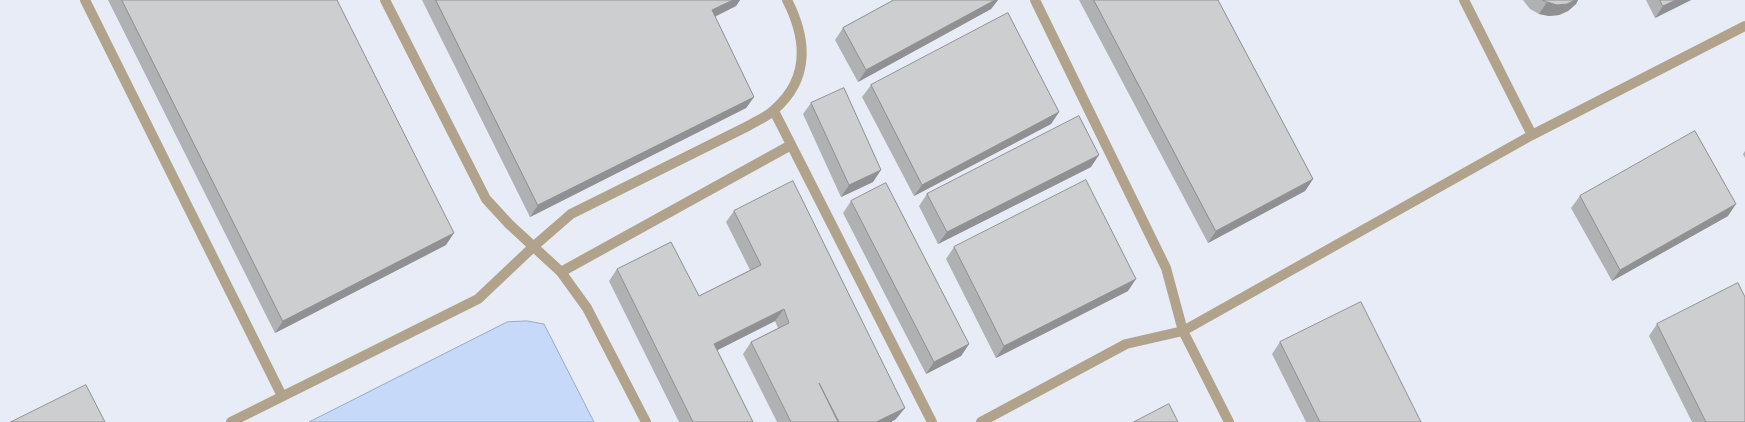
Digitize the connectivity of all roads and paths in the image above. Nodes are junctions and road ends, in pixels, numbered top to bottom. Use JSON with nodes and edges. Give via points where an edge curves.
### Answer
{"nodes":[{"id":1,"x":85,"y":0,"type":"edge"},
{"id":2,"x":385,"y":0,"type":"edge"},
{"id":3,"x":788,"y":0,"type":"edge"},
{"id":4,"x":1034,"y":0,"type":"edge"},
{"id":5,"x":1464,"y":0,"type":"edge"},
{"id":6,"x":1745,"y":26,"type":"edge"},
{"id":7,"x":774,"y":111,"type":"junction"},
{"id":8,"x":1532,"y":135,"type":"junction"},
{"id":9,"x":791,"y":145,"type":"junction"},
{"id":10,"x":533,"y":247,"type":"junction"},
{"id":11,"x":561,"y":272,"type":"junction"},
{"id":12,"x":1183,"y":331,"type":"junction"},
{"id":13,"x":282,"y":396,"type":"junction"},
{"id":14,"x":231,"y":422,"type":"edge"},
{"id":15,"x":646,"y":422,"type":"edge"},
{"id":16,"x":932,"y":422,"type":"edge"},
{"id":17,"x":980,"y":422,"type":"edge"},
{"id":18,"x":1229,"y":422,"type":"edge"}],
"edges":[{"from":1,"to":13,"type":"lane"},
{"from":2,"to":10,"type":"lane","via":[[486,199]]},
{"from":3,"to":7,"type":"lane","via":[[796,16],[803,50],[800,73],[789,94]]},
{"from":4,"to":12,"type":"lane","via":[[1166,268]]},
{"from":5,"to":8,"type":"lane"},
{"from":6,"to":8,"type":"lane"},
{"from":7,"to":9,"type":"lane"},
{"from":7,"to":10,"type":"lane","via":[[571,214]]},
{"from":8,"to":12,"type":"lane"},
{"from":9,"to":11,"type":"lane"},
{"from":9,"to":16,"type":"lane"},
{"from":10,"to":11,"type":"lane"},
{"from":10,"to":13,"type":"lane","via":[[478,299]]},
{"from":11,"to":15,"type":"lane","via":[[587,308]]},
{"from":12,"to":17,"type":"lane","via":[[1126,344]]},
{"from":12,"to":18,"type":"lane"},
{"from":13,"to":14,"type":"lane"}]}
